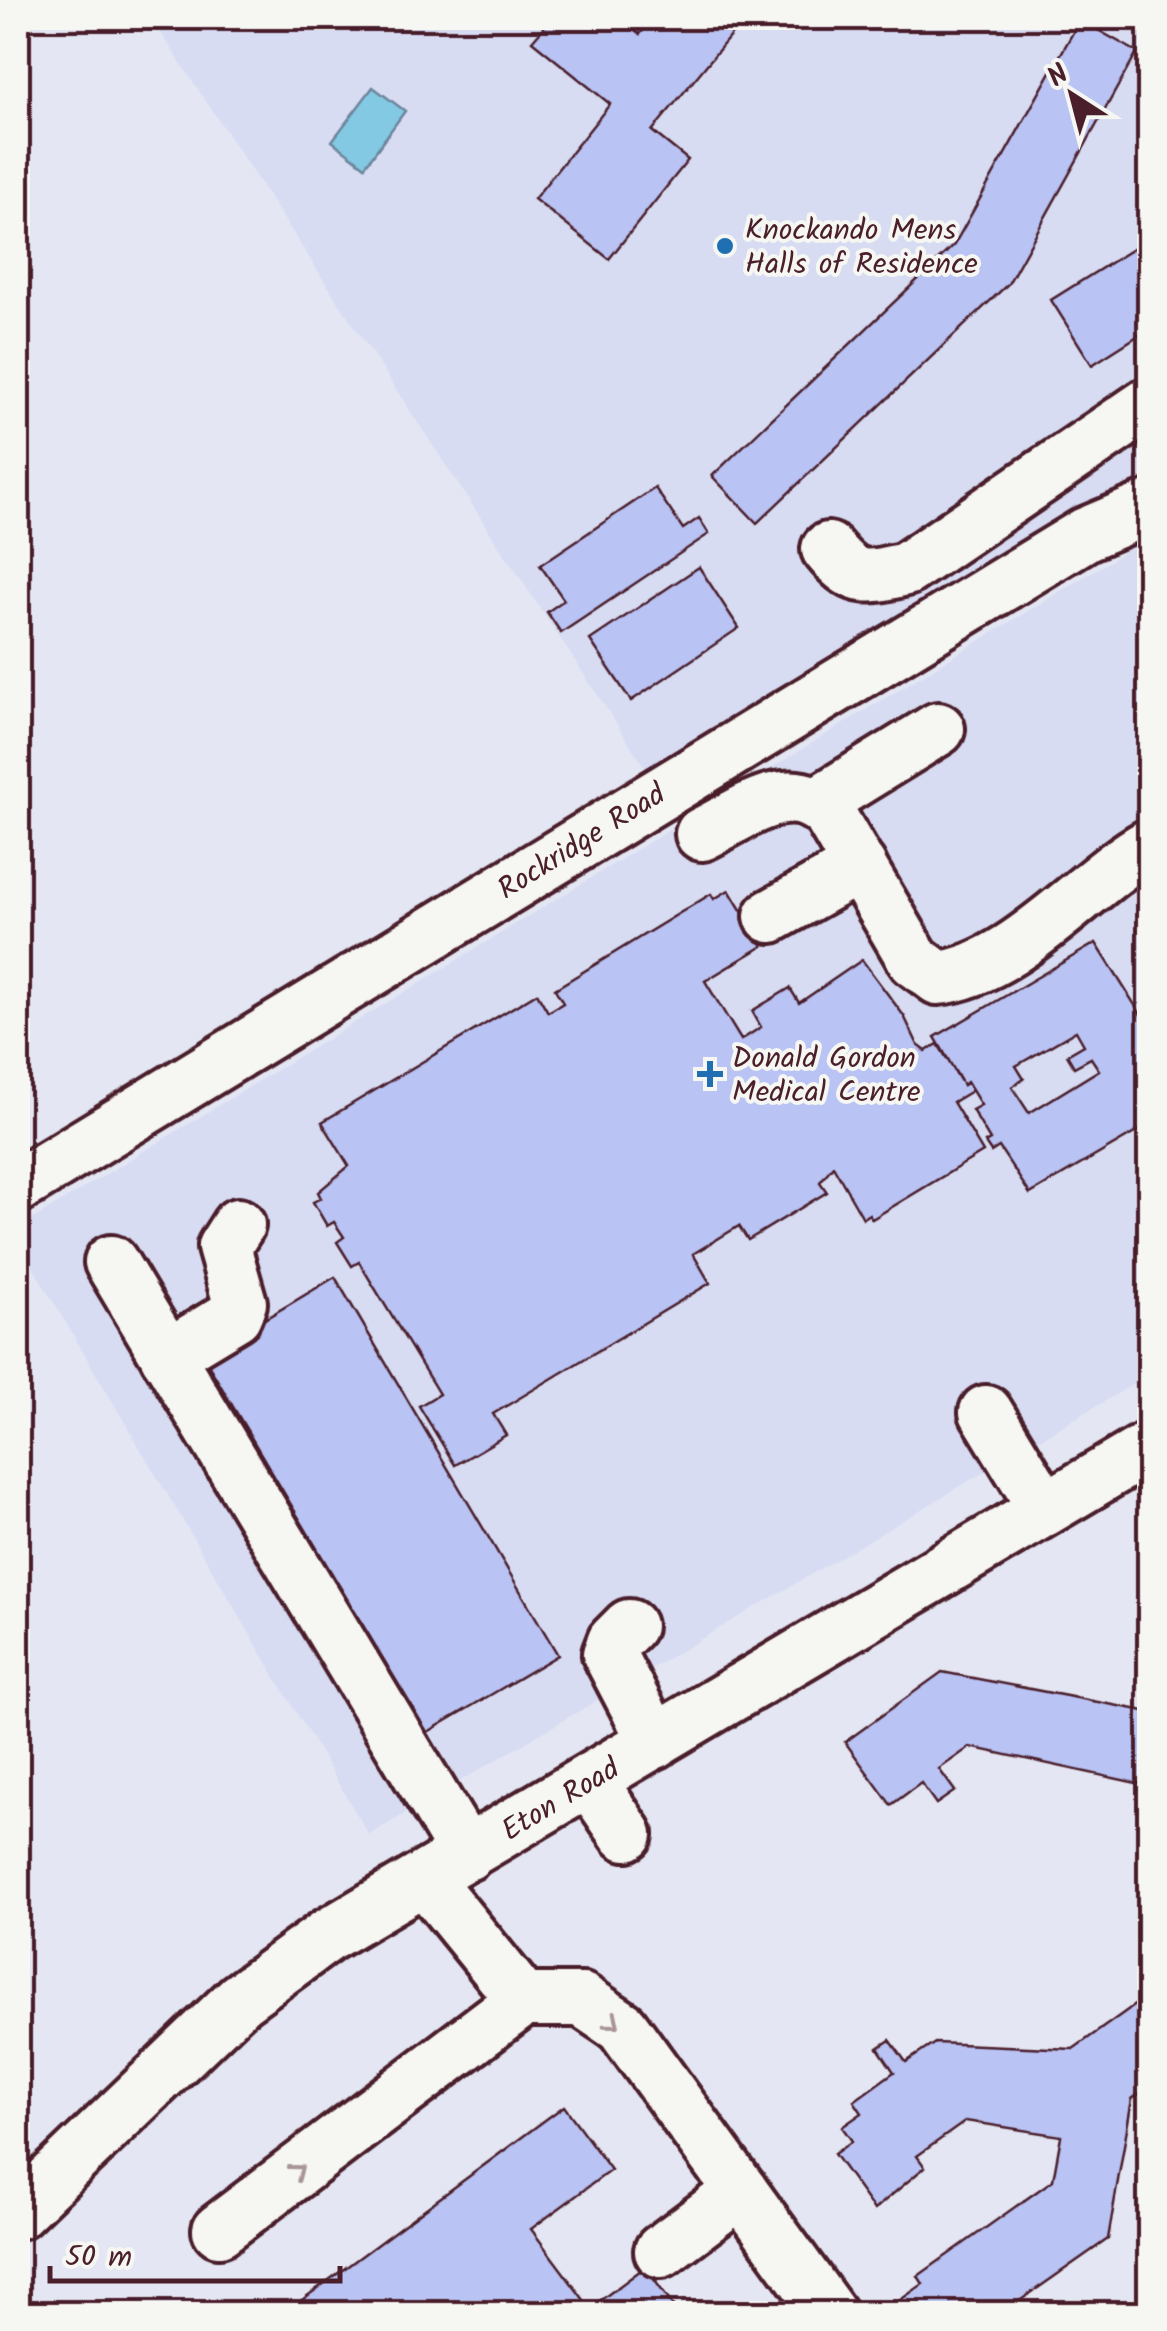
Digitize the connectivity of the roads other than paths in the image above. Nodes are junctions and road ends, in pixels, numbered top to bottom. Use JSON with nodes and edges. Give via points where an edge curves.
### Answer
{"nodes":[{"id":1,"x":1150,"y":403,"type":"edge"},
{"id":2,"x":1150,"y":507,"type":"edge"},
{"id":3,"x":828,"y":549,"type":"dead end"},
{"id":4,"x":938,"y":729,"type":"dead end"},
{"id":5,"x":818,"y":803,"type":"junction"},
{"id":6,"x":702,"y":834,"type":"dead end"},
{"id":7,"x":1150,"y":845,"type":"edge"},
{"id":8,"x":860,"y":866,"type":"junction"},
{"id":9,"x":772,"y":916,"type":"dead end"},
{"id":10,"x":18,"y":1186,"type":"edge"},
{"id":11,"x":238,"y":1226,"type":"dead end"},
{"id":12,"x":111,"y":1262,"type":"dead end"},
{"id":13,"x":167,"y":1356,"type":"junction"},
{"id":14,"x":986,"y":1412,"type":"dead end"},
{"id":15,"x":1150,"y":1447,"type":"edge"},
{"id":16,"x":1045,"y":1509,"type":"junction"},
{"id":17,"x":628,"y":1626,"type":"dead end"},
{"id":18,"x":655,"y":1742,"type":"junction"},
{"id":19,"x":590,"y":1781,"type":"junction"},
{"id":20,"x":626,"y":1834,"type":"dead end"},
{"id":21,"x":446,"y":1866,"type":"junction"},
{"id":22,"x":523,"y":2000,"type":"junction"},
{"id":23,"x":741,"y":2191,"type":"junction"},
{"id":24,"x":18,"y":2212,"type":"edge"},
{"id":25,"x":220,"y":2230,"type":"dead end"},
{"id":26,"x":660,"y":2251,"type":"dead end"},
{"id":27,"x":830,"y":2314,"type":"edge"}],
"edges":[{"from":1,"to":3,"type":"street","via":[[906,569],[866,578],[845,571]]},
{"from":2,"to":10,"type":"street","name":"Rockridge Road","via":[[1086,534]]},
{"from":4,"to":5,"type":"street"},
{"from":5,"to":6,"type":"street","via":[[798,794],[776,798]]},
{"from":5,"to":8,"type":"street"},
{"from":7,"to":8,"type":"street","via":[[982,964],[938,978],[914,960]]},
{"from":8,"to":9,"type":"street"},
{"from":11,"to":13,"type":"street","via":[[224,1247],[240,1303],[235,1316]]},
{"from":12,"to":13,"type":"street"},
{"from":13,"to":21,"type":"street"},
{"from":14,"to":16,"type":"street"},
{"from":15,"to":16,"type":"street","name":"Eton Road"},
{"from":16,"to":18,"type":"street","name":"Eton Road"},
{"from":17,"to":18,"type":"street","via":[[609,1654]]},
{"from":18,"to":19,"type":"street","name":"Eton Road"},
{"from":19,"to":20,"type":"street"},
{"from":19,"to":21,"type":"street","name":"Eton Road"},
{"from":21,"to":22,"type":"street"},
{"from":21,"to":24,"type":"street","name":"Eton Road","via":[[328,1935],[240,2000]]},
{"from":22,"to":23,"type":"street","one_way":true,"via":[[582,2000],[622,2027]]},
{"from":25,"to":22,"type":"street","one_way":true},
{"from":23,"to":26,"type":"street"},
{"from":23,"to":27,"type":"street"}]}
